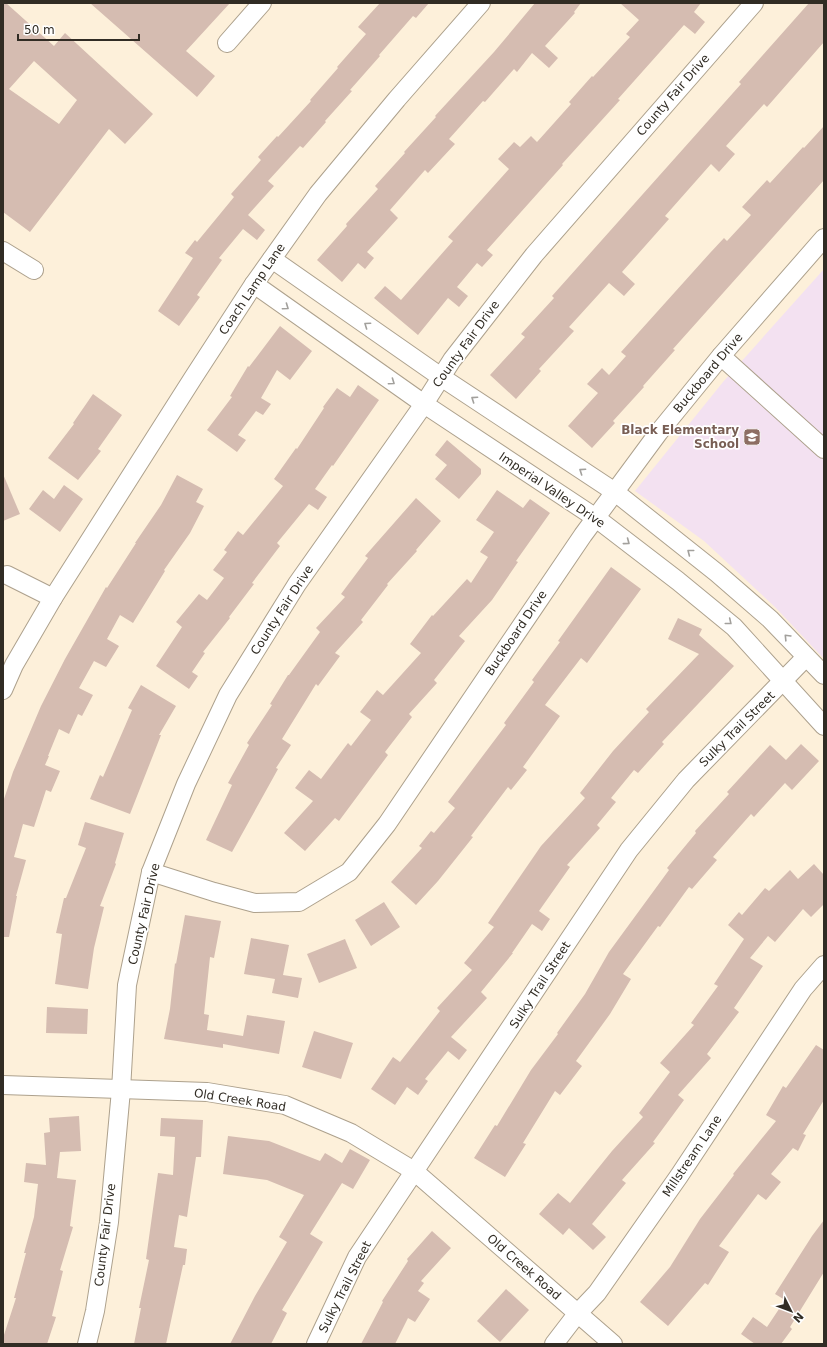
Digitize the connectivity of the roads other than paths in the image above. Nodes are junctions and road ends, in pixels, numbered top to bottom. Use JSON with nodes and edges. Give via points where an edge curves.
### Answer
{"nodes":[{"id":1,"x":262,"y":3,"type":"edge"},
{"id":2,"x":480,"y":3,"type":"edge"},
{"id":3,"x":754,"y":3,"type":"edge"},
{"id":4,"x":227,"y":43,"type":"dead end"},
{"id":5,"x":824,"y":238,"type":"edge"},
{"id":6,"x":3,"y":251,"type":"edge"},
{"id":7,"x":272,"y":259,"type":"junction"},
{"id":8,"x":34,"y":270,"type":"dead end"},
{"id":9,"x":254,"y":284,"type":"junction"},
{"id":10,"x":721,"y":356,"type":"junction"},
{"id":11,"x":441,"y":377,"type":"junction"},
{"id":12,"x":424,"y":404,"type":"junction"},
{"id":13,"x":824,"y":449,"type":"edge"},
{"id":14,"x":615,"y":492,"type":"junction"},
{"id":15,"x":596,"y":518,"type":"junction"},
{"id":16,"x":7,"y":575,"type":"dead end"},
{"id":17,"x":53,"y":598,"type":"junction"},
{"id":18,"x":806,"y":657,"type":"junction"},
{"id":19,"x":824,"y":676,"type":"edge"},
{"id":20,"x":784,"y":681,"type":"junction"},
{"id":21,"x":3,"y":690,"type":"edge"},
{"id":22,"x":824,"y":726,"type":"edge"},
{"id":23,"x":152,"y":872,"type":"junction"},
{"id":24,"x":824,"y":965,"type":"edge"},
{"id":25,"x":3,"y":1085,"type":"edge"},
{"id":26,"x":120,"y":1090,"type":"junction"},
{"id":27,"x":414,"y":1171,"type":"junction"},
{"id":28,"x":577,"y":1314,"type":"junction"},
{"id":29,"x":87,"y":1344,"type":"edge"},
{"id":30,"x":316,"y":1344,"type":"edge"},
{"id":31,"x":554,"y":1344,"type":"edge"},
{"id":32,"x":613,"y":1344,"type":"edge"}],
"edges":[{"from":1,"to":4,"type":"street"},
{"from":2,"to":7,"type":"street","name":"Coach Lamp Lane","via":[[318,194]]},
{"from":3,"to":11,"type":"street","name":"County Fair Drive","via":[[534,255]]},
{"from":5,"to":10,"type":"street","name":"Buckboard Drive"},
{"from":6,"to":8,"type":"street"},
{"from":7,"to":9,"type":"street","name":"Coach Lamp Lane"},
{"from":11,"to":7,"type":"street","one_way":true},
{"from":9,"to":12,"type":"street","name":"Imperial Valley Drive","one_way":true},
{"from":9,"to":17,"type":"street","name":"Coach Lamp Lane"},
{"from":10,"to":13,"type":"street"},
{"from":10,"to":14,"type":"street","name":"Buckboard Drive","via":[[659,432]]},
{"from":11,"to":12,"type":"street","name":"County Fair Drive"},
{"from":14,"to":11,"type":"street","one_way":true},
{"from":12,"to":15,"type":"street","name":"Imperial Valley Drive"},
{"from":12,"to":23,"type":"street","name":"County Fair Drive","via":[[297,584],[228,695],[186,784]]},
{"from":14,"to":15,"type":"street","name":"Buckboard Drive"},
{"from":18,"to":14,"type":"street","one_way":true,"via":[[770,619],[717,573]]},
{"from":15,"to":20,"type":"street","name":"Imperial Valley Drive","one_way":true,"via":[[734,627]]},
{"from":15,"to":23,"type":"street","name":"Buckboard Drive","via":[[387,824],[349,872],[299,902],[255,903]]},
{"from":16,"to":17,"type":"street"},
{"from":17,"to":21,"type":"street","name":"Coach Lamp Lane","via":[[14,665]]},
{"from":18,"to":19,"type":"street"},
{"from":18,"to":20,"type":"street","name":"Sulky Trail Street"},
{"from":20,"to":22,"type":"street","name":"Imperial Valley Drive"},
{"from":20,"to":27,"type":"street","name":"Sulky Trail Street","via":[[686,780],[629,850]]},
{"from":23,"to":26,"type":"street","name":"County Fair Drive","via":[[127,985]]},
{"from":24,"to":28,"type":"street","name":"Millstream Lane","via":[[803,989],[679,1176],[602,1286]]},
{"from":25,"to":26,"type":"street","name":"Old Creek Road"},
{"from":26,"to":27,"type":"street","name":"Old Creek Road","via":[[207,1092],[285,1105],[352,1133]]},
{"from":26,"to":29,"type":"street","name":"County Fair Drive","via":[[109,1222],[95,1311]]},
{"from":27,"to":28,"type":"street","name":"Old Creek Road"},
{"from":27,"to":30,"type":"street","name":"Sulky Trail Street","via":[[357,1257]]},
{"from":28,"to":31,"type":"street","name":"Millstream Lane"},
{"from":28,"to":32,"type":"street","name":"Old Creek Road"}]}
